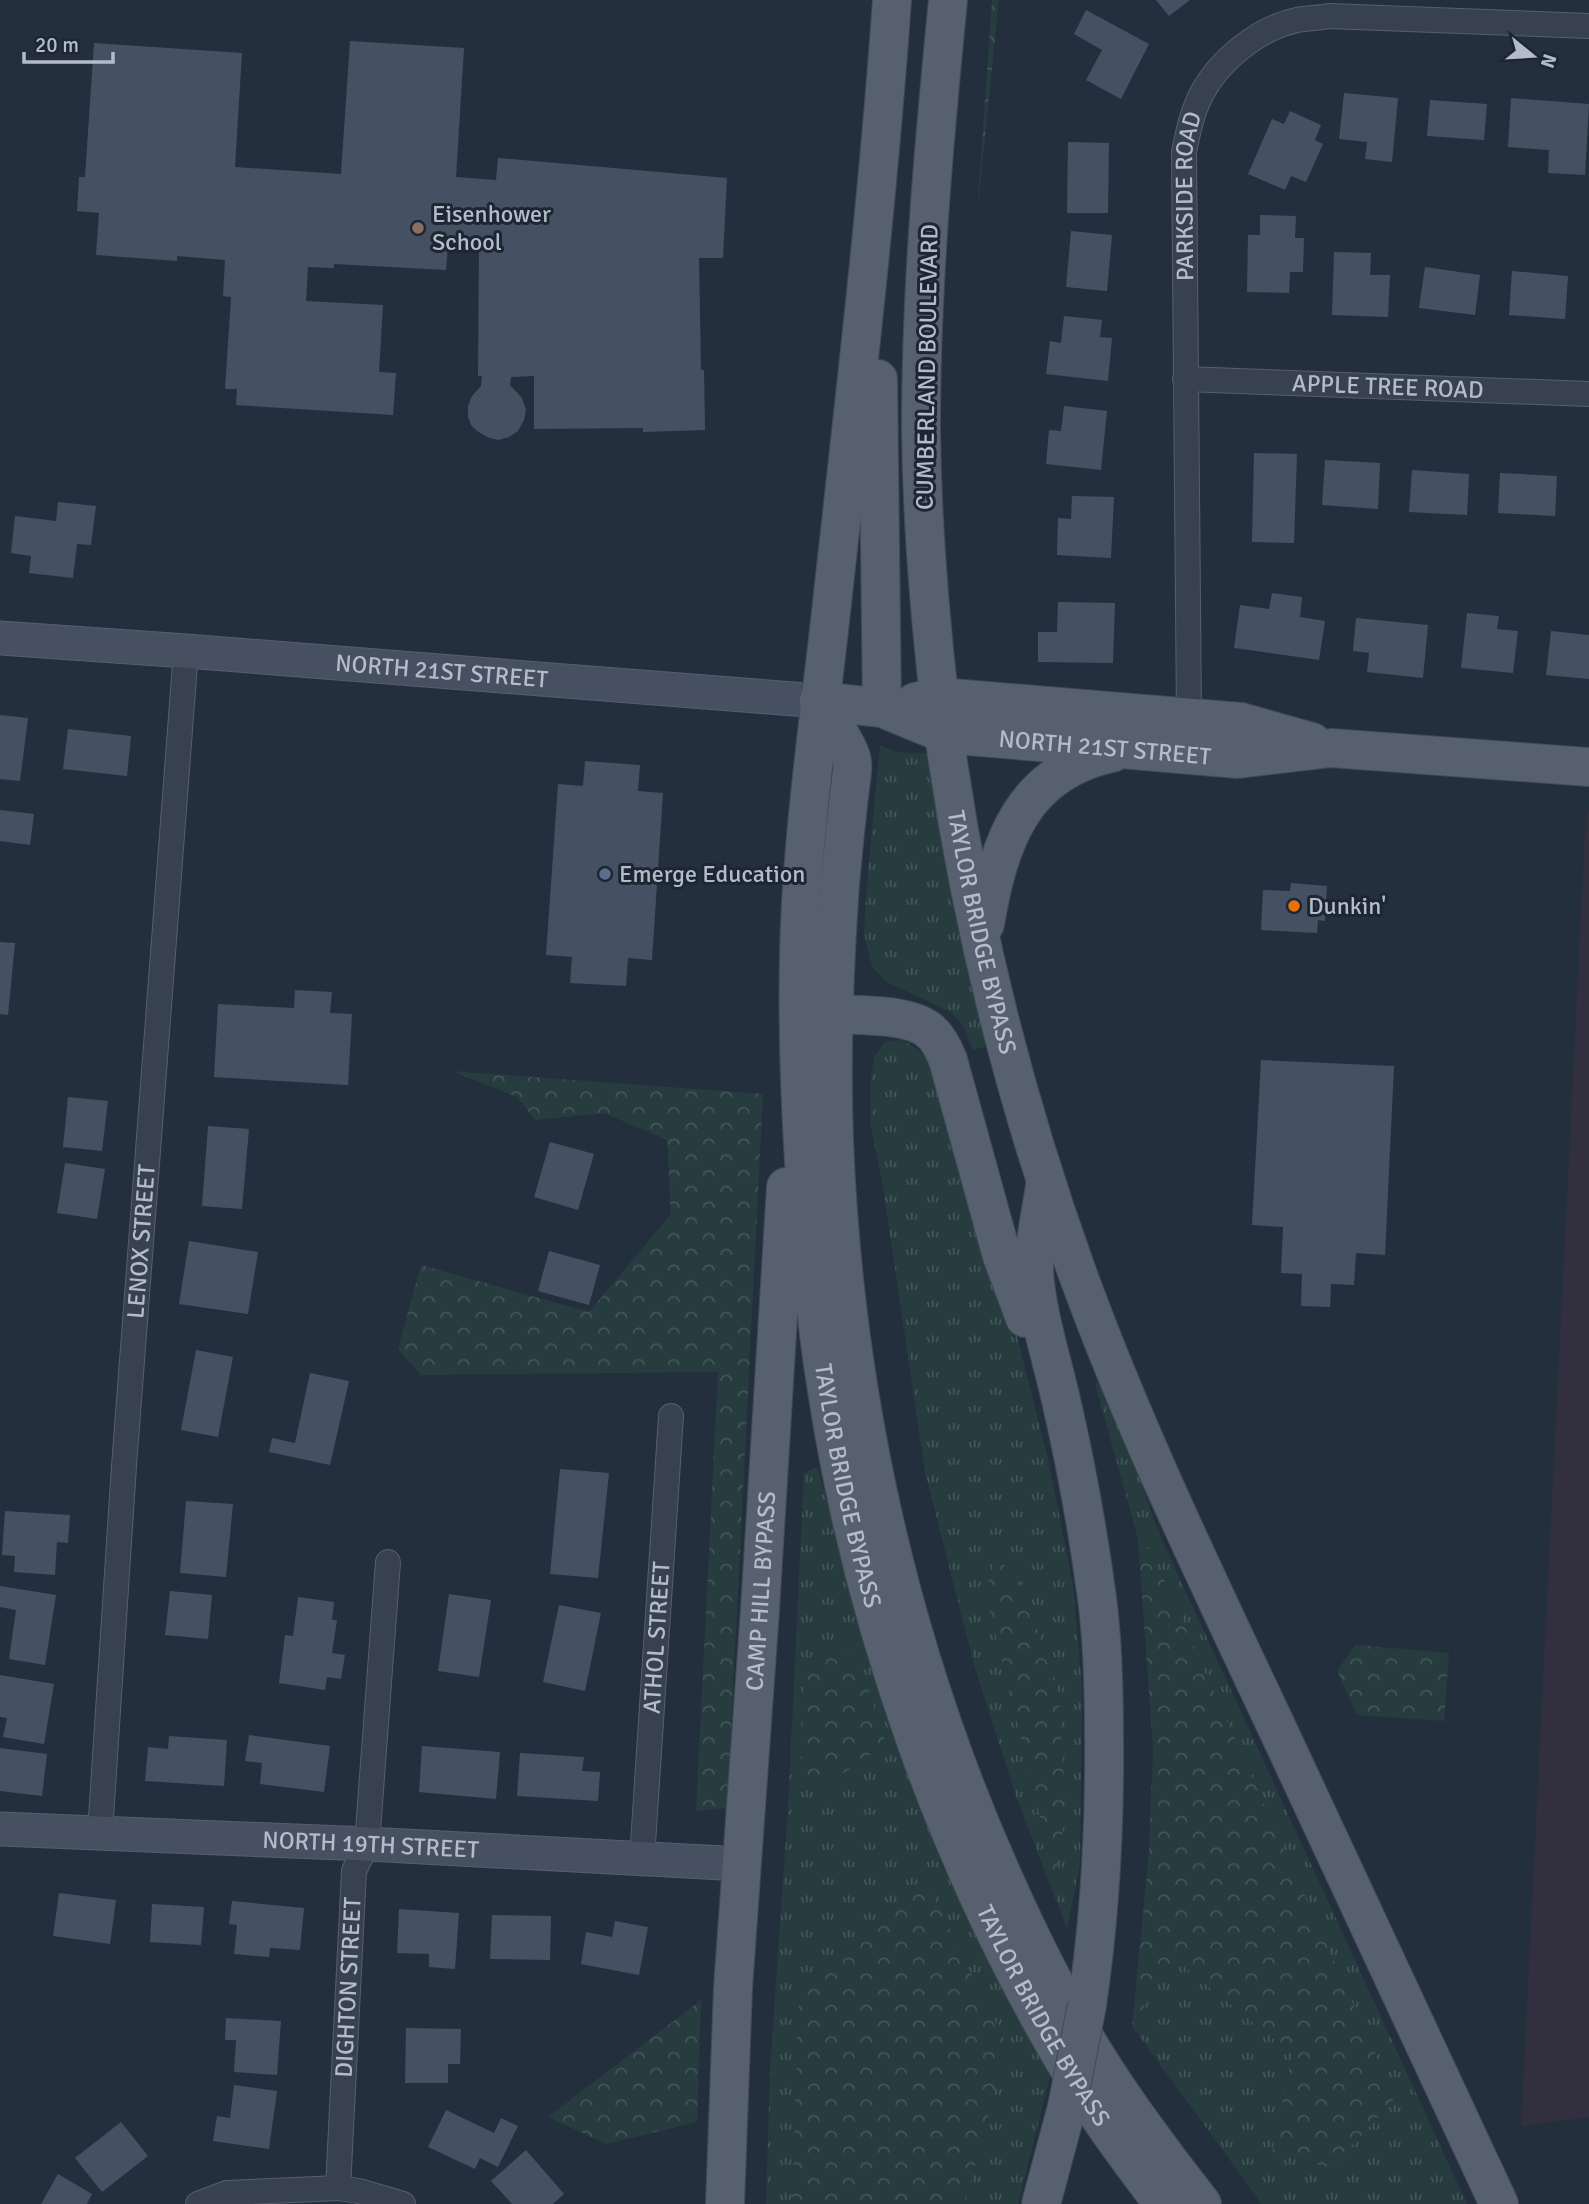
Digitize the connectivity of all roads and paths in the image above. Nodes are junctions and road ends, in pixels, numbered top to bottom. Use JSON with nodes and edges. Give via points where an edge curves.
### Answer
{"nodes":[{"id":1,"x":892,"y":0,"type":"edge"},
{"id":2,"x":948,"y":0,"type":"edge"},
{"id":3,"x":1589,"y":26,"type":"edge"},
{"id":4,"x":876,"y":212,"type":"junction"},
{"id":5,"x":1185,"y":379,"type":"junction"},
{"id":6,"x":1589,"y":394,"type":"edge"},
{"id":7,"x":0,"y":638,"type":"edge"},
{"id":8,"x":186,"y":651,"type":"junction"},
{"id":9,"x":940,"y":697,"type":"junction"},
{"id":10,"x":820,"y":701,"type":"junction"},
{"id":11,"x":882,"y":708,"type":"junction"},
{"id":12,"x":1189,"y":718,"type":"junction"},
{"id":13,"x":945,"y":734,"type":"junction"},
{"id":14,"x":1331,"y":748,"type":"junction"},
{"id":15,"x":1128,"y":750,"type":"junction"},
{"id":16,"x":1589,"y":767,"type":"edge"},
{"id":17,"x":982,"y":943,"type":"junction"},
{"id":18,"x":798,"y":979,"type":"junction"},
{"id":19,"x":833,"y":1014,"type":"junction"},
{"id":20,"x":1046,"y":1180,"type":"junction"},
{"id":21,"x":671,"y":1416,"type":"dead end"},
{"id":22,"x":1072,"y":1447,"type":"junction"},
{"id":23,"x":388,"y":1562,"type":"dead end"},
{"id":24,"x":0,"y":1829,"type":"edge"},
{"id":25,"x":100,"y":1833,"type":"junction"},
{"id":26,"x":367,"y":1844,"type":"junction"},
{"id":27,"x":642,"y":1859,"type":"junction"},
{"id":28,"x":742,"y":1864,"type":"junction"},
{"id":29,"x":338,"y":2188,"type":"junction"},
{"id":30,"x":198,"y":2204,"type":"edge"},
{"id":31,"x":403,"y":2204,"type":"edge"},
{"id":32,"x":725,"y":2204,"type":"edge"},
{"id":33,"x":1041,"y":2204,"type":"edge"},
{"id":34,"x":1163,"y":2204,"type":"edge"},
{"id":35,"x":1202,"y":2204,"type":"edge"},
{"id":36,"x":1499,"y":2204,"type":"edge"}],
"edges":[{"from":1,"to":4,"type":"main road"},
{"from":2,"to":9,"type":"main road","name":"CUMBERLAND BOULEVARD","via":[[922,377],[923,512]]},
{"from":3,"to":5,"type":"street","name":"PARKSIDE ROAD","via":[[1329,16],[1295,21],[1262,33],[1234,53],[1202,93],[1184,152]]},
{"from":4,"to":10,"type":"main road"},
{"from":4,"to":11,"type":"main road"},
{"from":5,"to":6,"type":"street","name":"APPLE TREE ROAD"},
{"from":5,"to":12,"type":"street","name":"PARKSIDE ROAD"},
{"from":7,"to":8,"type":"main road","name":"NORTH 21ST STREET"},
{"from":8,"to":10,"type":"main road","name":"NORTH 21ST STREET"},
{"from":8,"to":25,"type":"street","name":"LENOX STREET"},
{"from":9,"to":11,"type":"main road","name":"NORTH 21ST STREET"},
{"from":9,"to":12,"type":"main road","name":"NORTH 21ST STREET"},
{"from":9,"to":13,"type":"main road","name":"CUMBERLAND BOULEVARD"},
{"from":10,"to":11,"type":"main road","name":"NORTH 21ST STREET"},
{"from":10,"to":18,"type":"main road","name":"TAYLOR BRIDGE BYPASS"},
{"from":10,"to":19,"type":"main road","via":[[852,760]]},
{"from":11,"to":13,"type":"main road","name":"NORTH 21ST STREET"},
{"from":12,"to":14,"type":"main road","name":"NORTH 21ST STREET","via":[[1241,722]]},
{"from":13,"to":15,"type":"main road","name":"NORTH 21ST STREET"},
{"from":13,"to":17,"type":"main road","name":"TAYLOR BRIDGE BYPASS"},
{"from":14,"to":15,"type":"main road","name":"NORTH 21ST STREET","via":[[1238,759]]},
{"from":14,"to":16,"type":"main road","name":"NORTH 21ST STREET"},
{"from":15,"to":17,"type":"main road","via":[[1091,757],[1065,769],[1023,807],[1000,856]]},
{"from":17,"to":20,"type":"main road","name":"TAYLOR BRIDGE BYPASS"},
{"from":18,"to":28,"type":"main road","name":"CAMP HILL BYPASS"},
{"from":18,"to":34,"type":"main road","name":"TAYLOR BRIDGE BYPASS","via":[[803,1142],[826,1385],[840,1465],[879,1624],[931,1780],[995,1931],[1072,2076]]},
{"from":19,"to":22,"type":"main road","via":[[912,1022],[931,1032],[941,1045],[1002,1256]]},
{"from":19,"to":35,"type":"main road","via":[[838,1209],[856,1380],[888,1538],[932,1693],[988,1843],[1059,1992],[1141,2124]]},
{"from":20,"to":22,"type":"main road","via":[[1035,1287]]},
{"from":20,"to":36,"type":"main road","name":"TAYLOR BRIDGE BYPASS","via":[[1076,1270],[1152,1461]]},
{"from":21,"to":27,"type":"street","name":"ATHOL STREET"},
{"from":22,"to":33,"type":"main road","bridge":true,"via":[[1102,1657],[1102,1855],[1087,2005]]},
{"from":23,"to":26,"type":"street","name":"DIGHTON STREET"},
{"from":24,"to":25,"type":"main road","name":"NORTH 19TH STREET"},
{"from":25,"to":26,"type":"main road","name":"NORTH 19TH STREET"},
{"from":26,"to":27,"type":"main road","name":"NORTH 19TH STREET"},
{"from":26,"to":29,"type":"street","name":"DIGHTON STREET","via":[[354,1871]]},
{"from":27,"to":28,"type":"main road","name":"NORTH 19TH STREET"},
{"from":28,"to":32,"type":"main road","name":"CAMP HILL BYPASS"},
{"from":29,"to":30,"type":"street","via":[[227,2193]]},
{"from":29,"to":31,"type":"street"}]}
